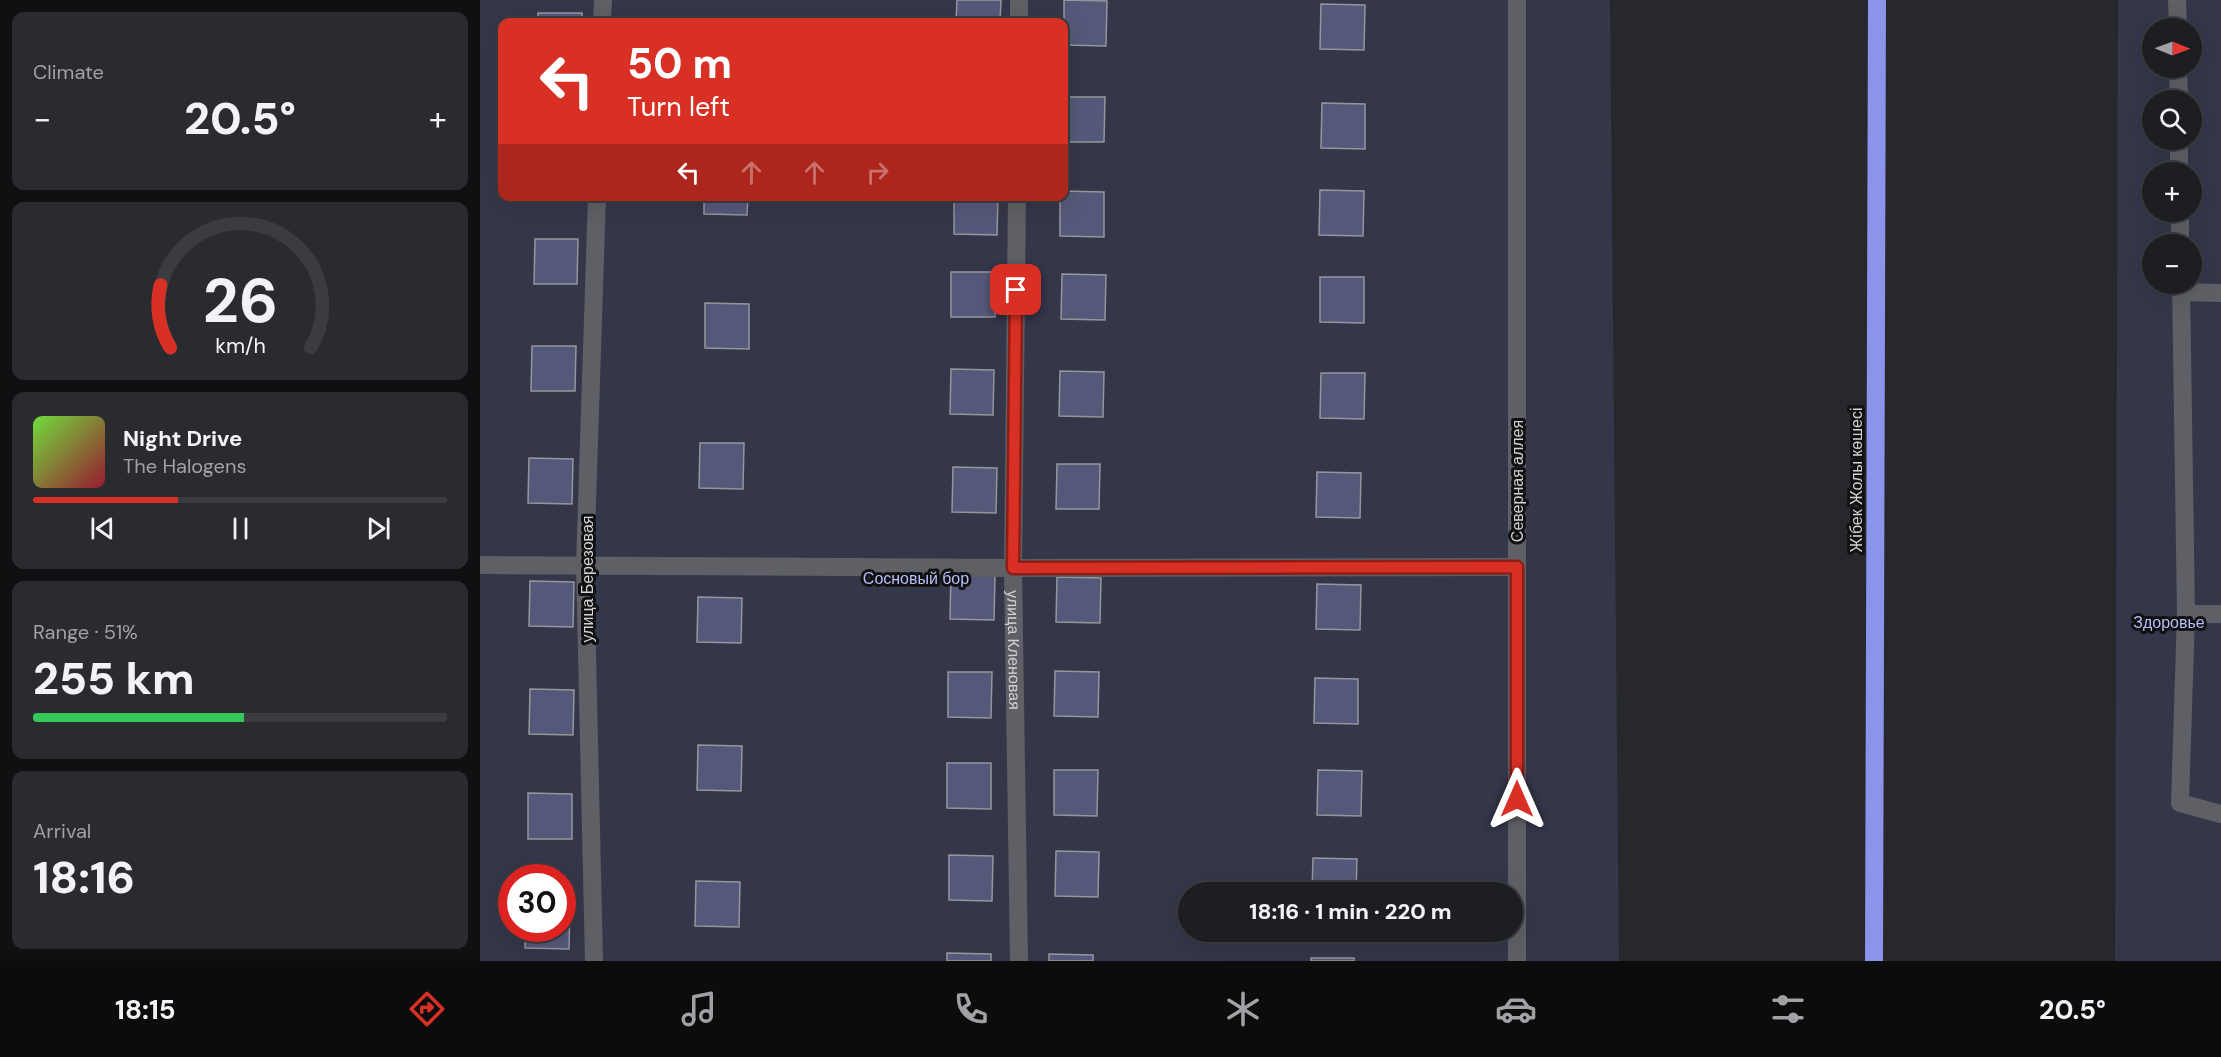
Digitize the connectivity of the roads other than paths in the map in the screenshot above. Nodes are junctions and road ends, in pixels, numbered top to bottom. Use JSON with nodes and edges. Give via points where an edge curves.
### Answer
{"nodes":[{"id":1,"x":603,"y":0,"type":"edge"},
{"id":2,"x":1019,"y":0,"type":"edge"},
{"id":3,"x":1517,"y":0,"type":"edge"},
{"id":4,"x":1877,"y":0,"type":"edge"},
{"id":5,"x":2177,"y":0,"type":"edge"},
{"id":6,"x":602,"y":18,"type":"edge"},
{"id":7,"x":1019,"y":18,"type":"edge"},
{"id":8,"x":2178,"y":18,"type":"edge"},
{"id":9,"x":597,"y":201,"type":"edge"},
{"id":10,"x":1017,"y":201,"type":"edge"},
{"id":11,"x":2202,"y":291,"type":"edge"},
{"id":12,"x":2221,"y":293,"type":"edge"},
{"id":13,"x":2181,"y":294,"type":"edge"},
{"id":14,"x":480,"y":565,"type":"edge"},
{"id":15,"x":585,"y":565,"type":"junction"},
{"id":16,"x":1517,"y":567,"type":"junction"},
{"id":17,"x":1013,"y":568,"type":"junction"},
{"id":18,"x":2186,"y":614,"type":"junction"},
{"id":19,"x":2221,"y":614,"type":"edge"},
{"id":20,"x":2221,"y":814,"type":"edge"},
{"id":21,"x":594,"y":961,"type":"edge"},
{"id":22,"x":1019,"y":961,"type":"edge"},
{"id":23,"x":1516,"y":961,"type":"edge"},
{"id":24,"x":1874,"y":961,"type":"edge"}],
"edges":[{"from":1,"to":6,"type":"street"},
{"from":2,"to":7,"type":"street"},
{"from":3,"to":16,"type":"street","name":"Северная аллея"},
{"from":4,"to":24,"type":"highway","name":"Жібек Жолы көшесі"},
{"from":5,"to":8,"type":"street"},
{"from":9,"to":15,"type":"street","name":"улица Березовая"},
{"from":10,"to":17,"type":"street","name":"улица Кленовая"},
{"from":11,"to":12,"type":"street"},
{"from":13,"to":18,"type":"street"},
{"from":14,"to":15,"type":"street"},
{"from":15,"to":17,"type":"street"},
{"from":15,"to":21,"type":"street","name":"улица Березовая"},
{"from":16,"to":17,"type":"street"},
{"from":16,"to":23,"type":"street","name":"Северная аллея"},
{"from":17,"to":22,"type":"street","name":"улица Кленовая"},
{"from":18,"to":19,"type":"street"},
{"from":18,"to":20,"type":"street","via":[[2180,803]]}]}
